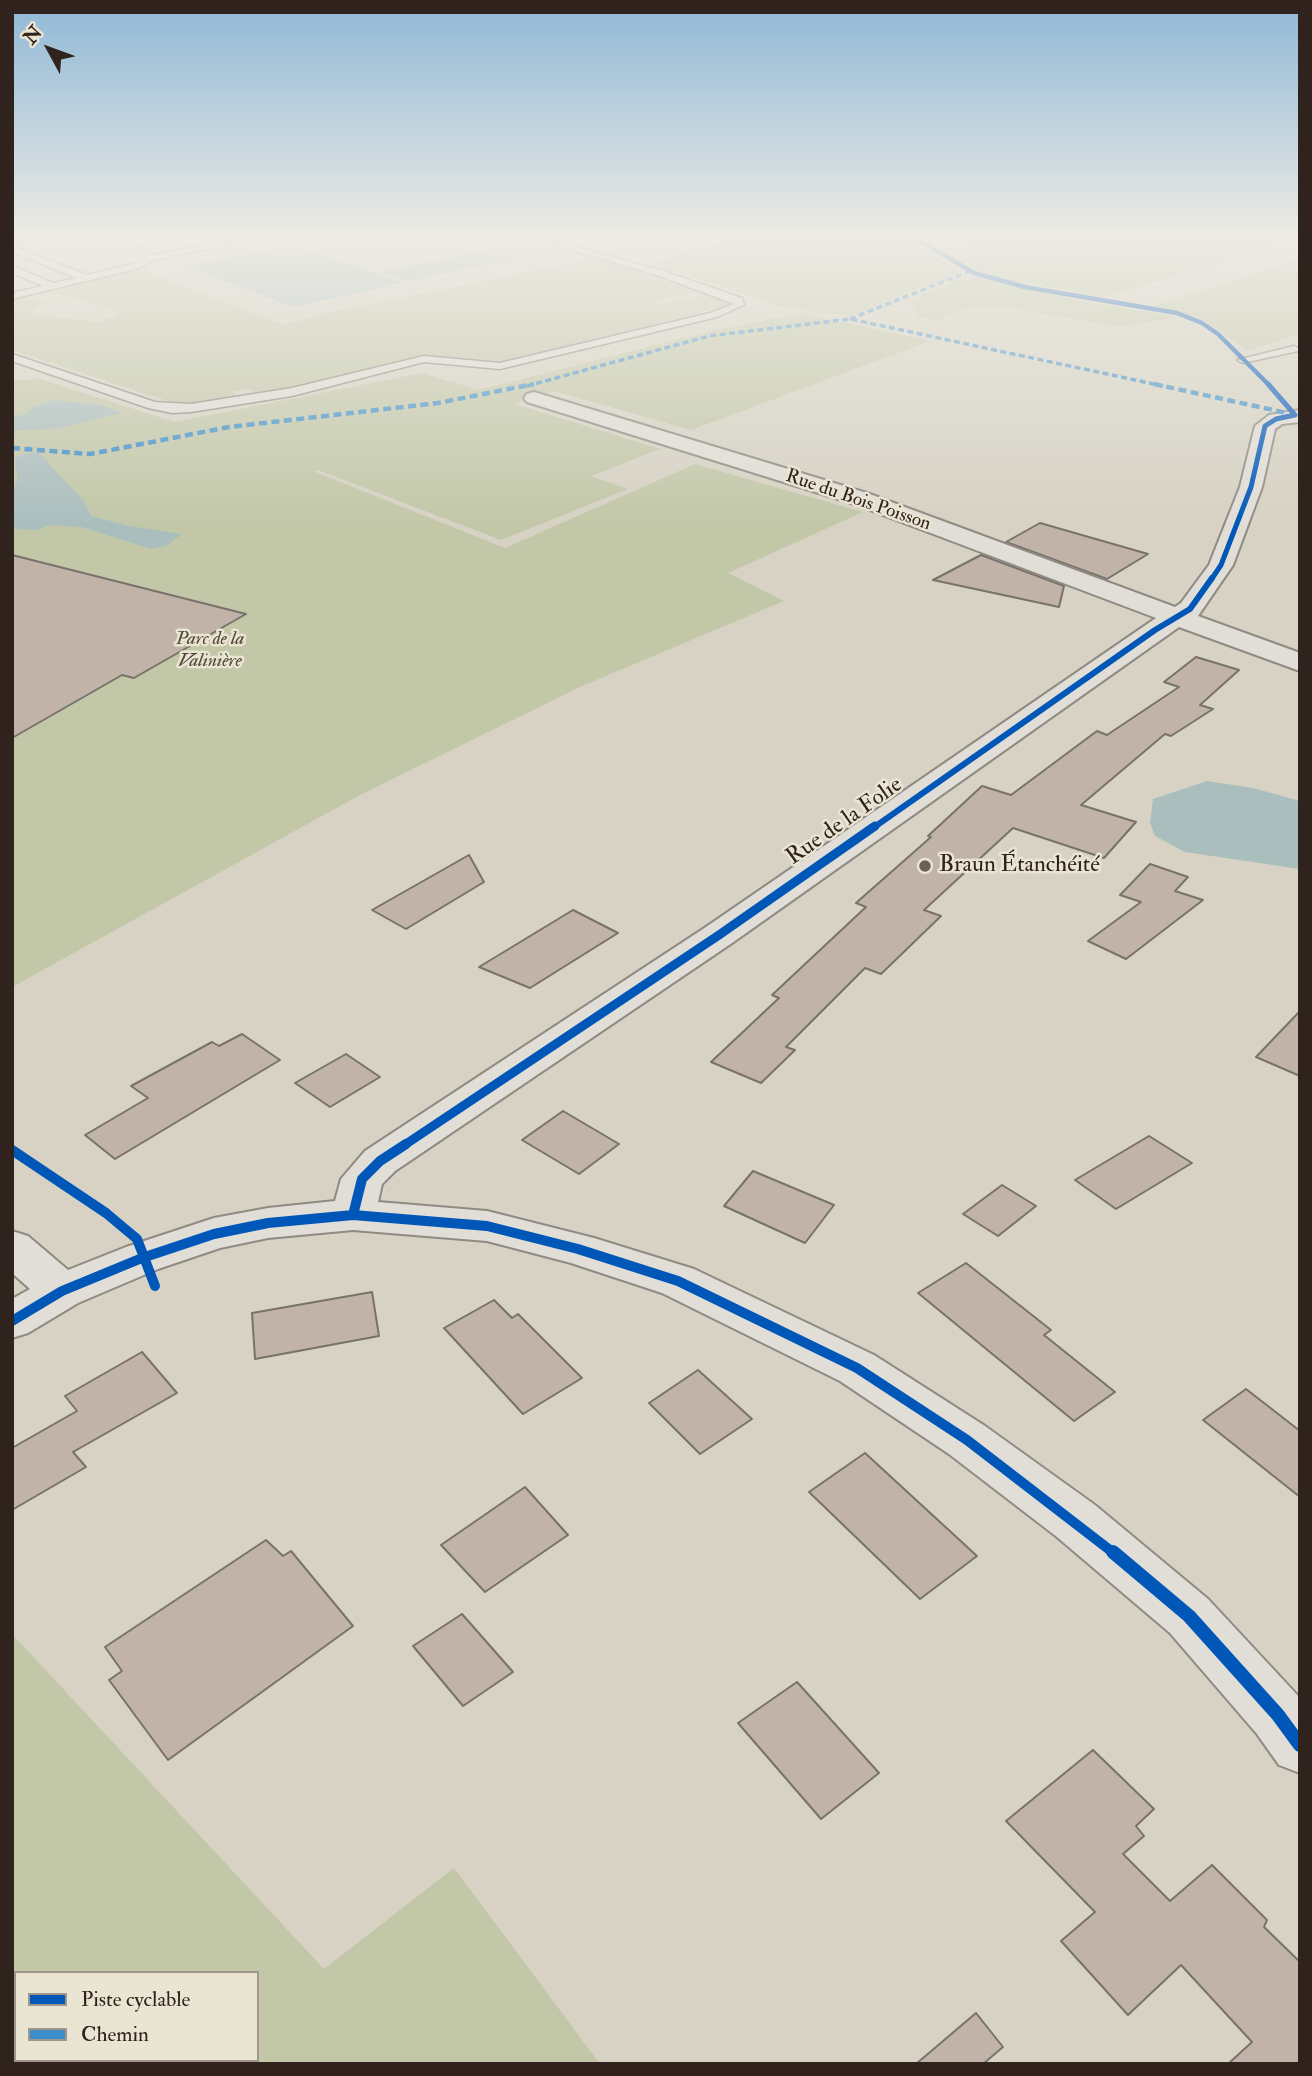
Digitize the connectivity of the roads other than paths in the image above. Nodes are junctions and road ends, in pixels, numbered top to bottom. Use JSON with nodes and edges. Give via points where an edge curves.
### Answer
{"nodes":[{"id":1,"x":643,"y":332,"type":"edge"},
{"id":2,"x":1294,"y":349,"type":"dead end"},
{"id":3,"x":12,"y":356,"type":"edge"},
{"id":4,"x":1243,"y":360,"type":"dead end"},
{"id":5,"x":534,"y":398,"type":"dead end"},
{"id":6,"x":1297,"y":416,"type":"edge"},
{"id":7,"x":1178,"y":617,"type":"junction"},
{"id":8,"x":1300,"y":663,"type":"edge"},
{"id":9,"x":353,"y":1215,"type":"junction"},
{"id":10,"x":12,"y":1247,"type":"edge"},
{"id":11,"x":62,"y":1291,"type":"junction"},
{"id":12,"x":12,"y":1321,"type":"edge"},
{"id":13,"x":1300,"y":1745,"type":"edge"}],
"edges":[{"from":1,"to":3,"type":"lane","via":[[500,366],[424,359],[292,392],[172,409]]},
{"from":2,"to":4,"type":"lane"},
{"from":5,"to":7,"type":"street","name":"Rue du Bois Poisson","via":[[859,498]]},
{"from":6,"to":7,"type":"street","name":"Rue de la Folie","via":[[1265,426],[1251,487],[1220,565],[1191,609]]},
{"from":7,"to":8,"type":"street","name":"Rue du Bois Poisson"},
{"from":7,"to":9,"type":"street","name":"Rue de la Folie","via":[[719,935],[380,1161],[362,1179]]},
{"from":9,"to":11,"type":"street","via":[[268,1223],[214,1234]]},
{"from":9,"to":13,"type":"street","via":[[487,1226],[578,1249],[678,1281],[857,1368],[967,1440],[1076,1521],[1189,1616]]},
{"from":10,"to":11,"type":"street"},
{"from":11,"to":12,"type":"street"}]}
